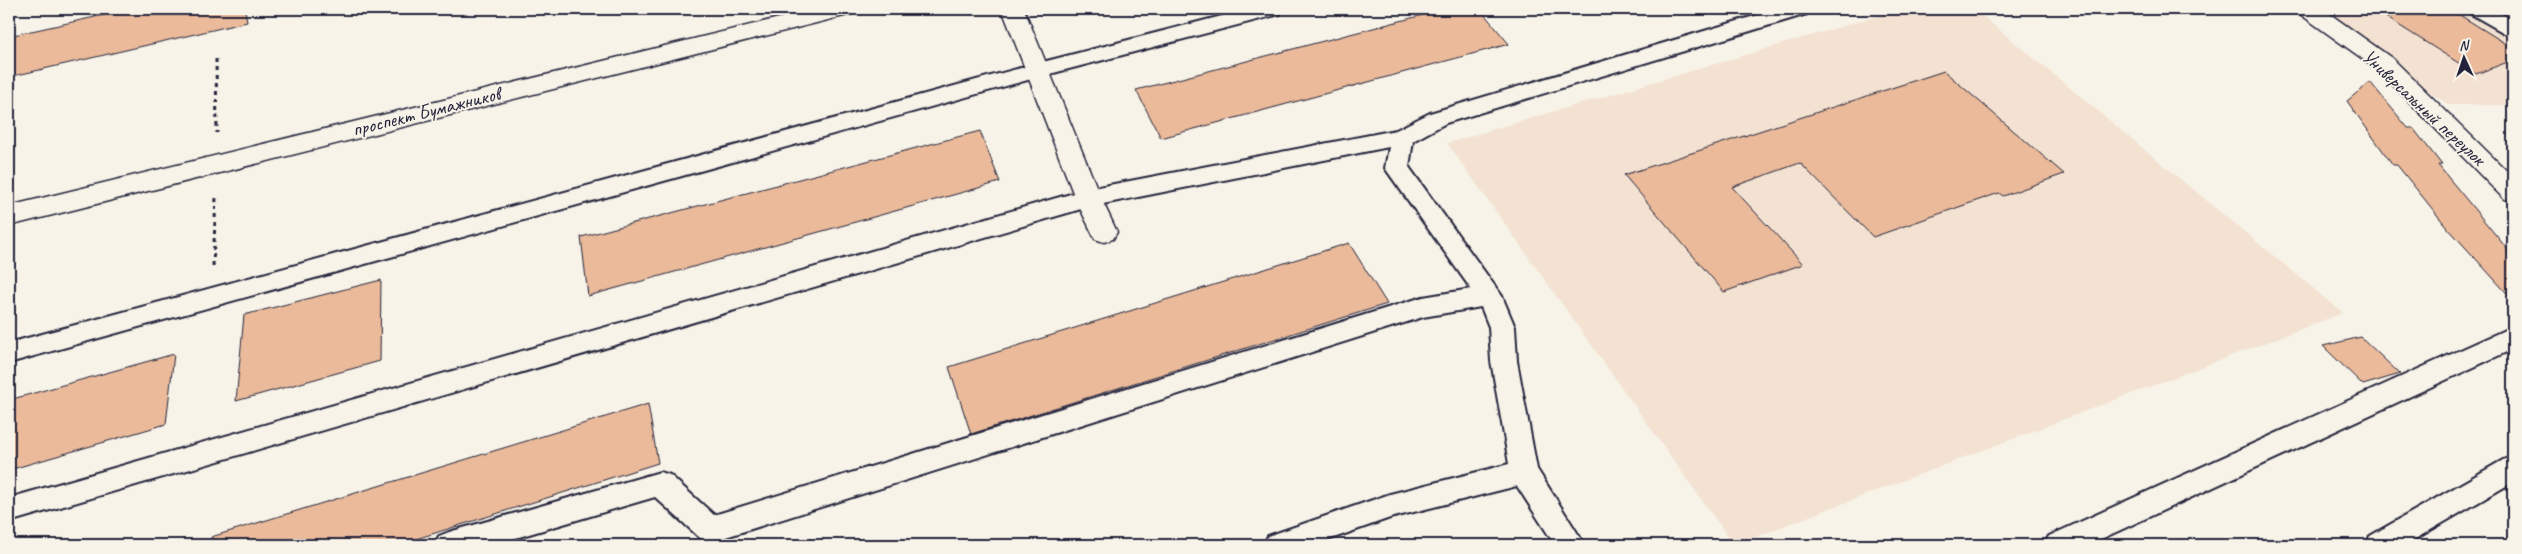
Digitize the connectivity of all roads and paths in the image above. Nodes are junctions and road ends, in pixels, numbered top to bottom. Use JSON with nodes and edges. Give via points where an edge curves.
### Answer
{"nodes":[{"id":1,"x":844,"y":9,"type":"edge"},
{"id":2,"x":1013,"y":9,"type":"edge"},
{"id":3,"x":1273,"y":9,"type":"edge"},
{"id":4,"x":1800,"y":9,"type":"edge"},
{"id":5,"x":2308,"y":9,"type":"edge"},
{"id":6,"x":2478,"y":9,"type":"edge"},
{"id":7,"x":2513,"y":29,"type":"edge"},
{"id":8,"x":1039,"y":70,"type":"junction"},
{"id":9,"x":1402,"y":136,"type":"junction"},
{"id":10,"x":2513,"y":192,"type":"edge"},
{"id":11,"x":1088,"y":198,"type":"junction"},
{"id":12,"x":9,"y":216,"type":"edge"},
{"id":13,"x":1104,"y":232,"type":"dead end"},
{"id":14,"x":1488,"y":296,"type":"junction"},
{"id":15,"x":2513,"y":339,"type":"edge"},
{"id":16,"x":9,"y":353,"type":"edge"},
{"id":17,"x":2513,"y":468,"type":"edge"},
{"id":18,"x":1524,"y":472,"type":"junction"},
{"id":19,"x":9,"y":510,"type":"edge"},
{"id":20,"x":708,"y":537,"type":"edge"},
{"id":21,"x":449,"y":545,"type":"edge"},
{"id":22,"x":1278,"y":545,"type":"edge"},
{"id":23,"x":1571,"y":545,"type":"edge"},
{"id":24,"x":2059,"y":545,"type":"edge"},
{"id":25,"x":2380,"y":545,"type":"edge"}],
"edges":[{"from":1,"to":12,"type":"street","name":"проспект Бумажников"},
{"from":2,"to":8,"type":"street"},
{"from":3,"to":8,"type":"lane"},
{"from":4,"to":9,"type":"lane","via":[[1438,118]]},
{"from":5,"to":10,"type":"street","name":"Универсальный переулок","via":[[2385,64]]},
{"from":6,"to":7,"type":"lane"},
{"from":8,"to":11,"type":"street"},
{"from":8,"to":16,"type":"lane"},
{"from":9,"to":11,"type":"lane"},
{"from":9,"to":14,"type":"lane","via":[[1397,168]]},
{"from":11,"to":13,"type":"street"},
{"from":11,"to":19,"type":"lane"},
{"from":14,"to":18,"type":"lane","via":[[1502,327],[1504,361]]},
{"from":14,"to":20,"type":"lane","via":[[1423,307],[942,455]]},
{"from":15,"to":24,"type":"lane","via":[[2507,338]]},
{"from":17,"to":25,"type":"lane"},
{"from":18,"to":22,"type":"lane","via":[[1390,506]]},
{"from":18,"to":23,"type":"lane"},
{"from":20,"to":21,"type":"lane","via":[[660,484]]}]}
